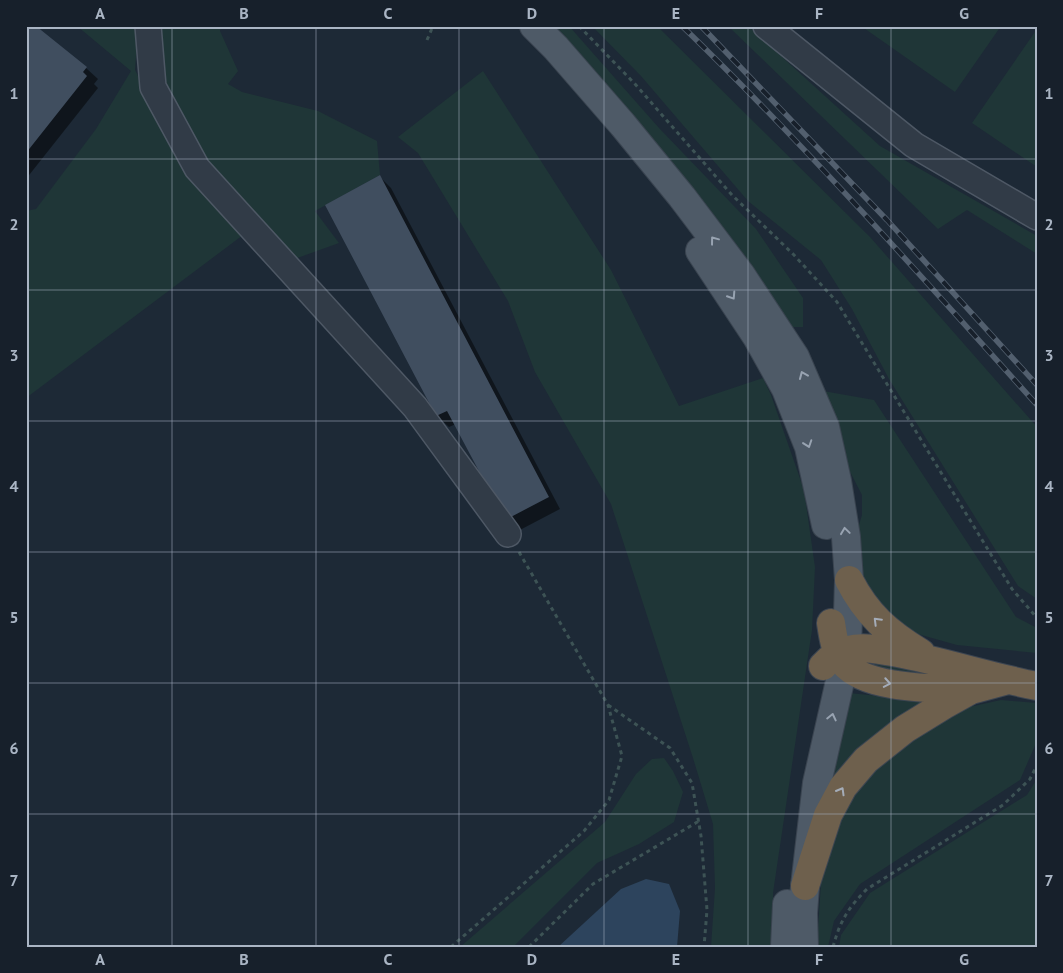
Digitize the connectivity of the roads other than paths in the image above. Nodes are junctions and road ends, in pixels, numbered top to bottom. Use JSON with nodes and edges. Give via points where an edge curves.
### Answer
{"nodes":[{"id":1,"x":148,"y":26,"type":"edge"},
{"id":2,"x":516,"y":26,"type":"edge"},
{"id":3,"x":534,"y":26,"type":"edge"},
{"id":4,"x":766,"y":26,"type":"edge"},
{"id":5,"x":1037,"y":217,"type":"edge"},
{"id":6,"x":508,"y":534,"type":"road end"},
{"id":7,"x":849,"y":580,"type":"junction"},
{"id":8,"x":831,"y":623,"type":"joint"},
{"id":9,"x":838,"y":658,"type":"junction"},
{"id":10,"x":931,"y":659,"type":"junction"},
{"id":11,"x":1008,"y":680,"type":"junction"},
{"id":12,"x":1037,"y":686,"type":"edge"},
{"id":13,"x":971,"y":690,"type":"junction"},
{"id":14,"x":805,"y":886,"type":"junction"},
{"id":15,"x":785,"y":947,"type":"edge"},
{"id":16,"x":804,"y":947,"type":"edge"}],
"edges":[{"from":1,"to":6,"type":"street","via":[[153,87],[197,168],[415,406]]},
{"from":2,"to":8,"type":"main road","one_way":true,"via":[[558,69],[664,200],[758,337],[786,389],[809,447],[825,515]]},
{"from":7,"to":3,"type":"main road","one_way":true,"via":[[846,537],[825,427],[795,357],[742,276],[682,197],[623,125]]},
{"from":4,"to":5,"type":"street","via":[[914,145]]},
{"from":7,"to":9,"type":"main road"},
{"from":10,"to":7,"type":"highway","one_way":true,"via":[[879,623],[860,601]]},
{"from":8,"to":9,"type":"highway"},
{"from":9,"to":10,"type":"highway","via":[[859,648]]},
{"from":9,"to":13,"type":"highway","one_way":true,"via":[[855,672],[874,681]]},
{"from":14,"to":9,"type":"main road","one_way":true,"via":[[817,782]]},
{"from":9,"to":15,"type":"main road","via":[[800,789]]},
{"from":10,"to":11,"type":"highway"},
{"from":11,"to":12,"type":"highway"},
{"from":11,"to":13,"type":"highway"},
{"from":14,"to":13,"type":"highway","one_way":true,"via":[[828,815],[843,786],[866,760],[905,729]]},
{"from":14,"to":16,"type":"main road"}]}
